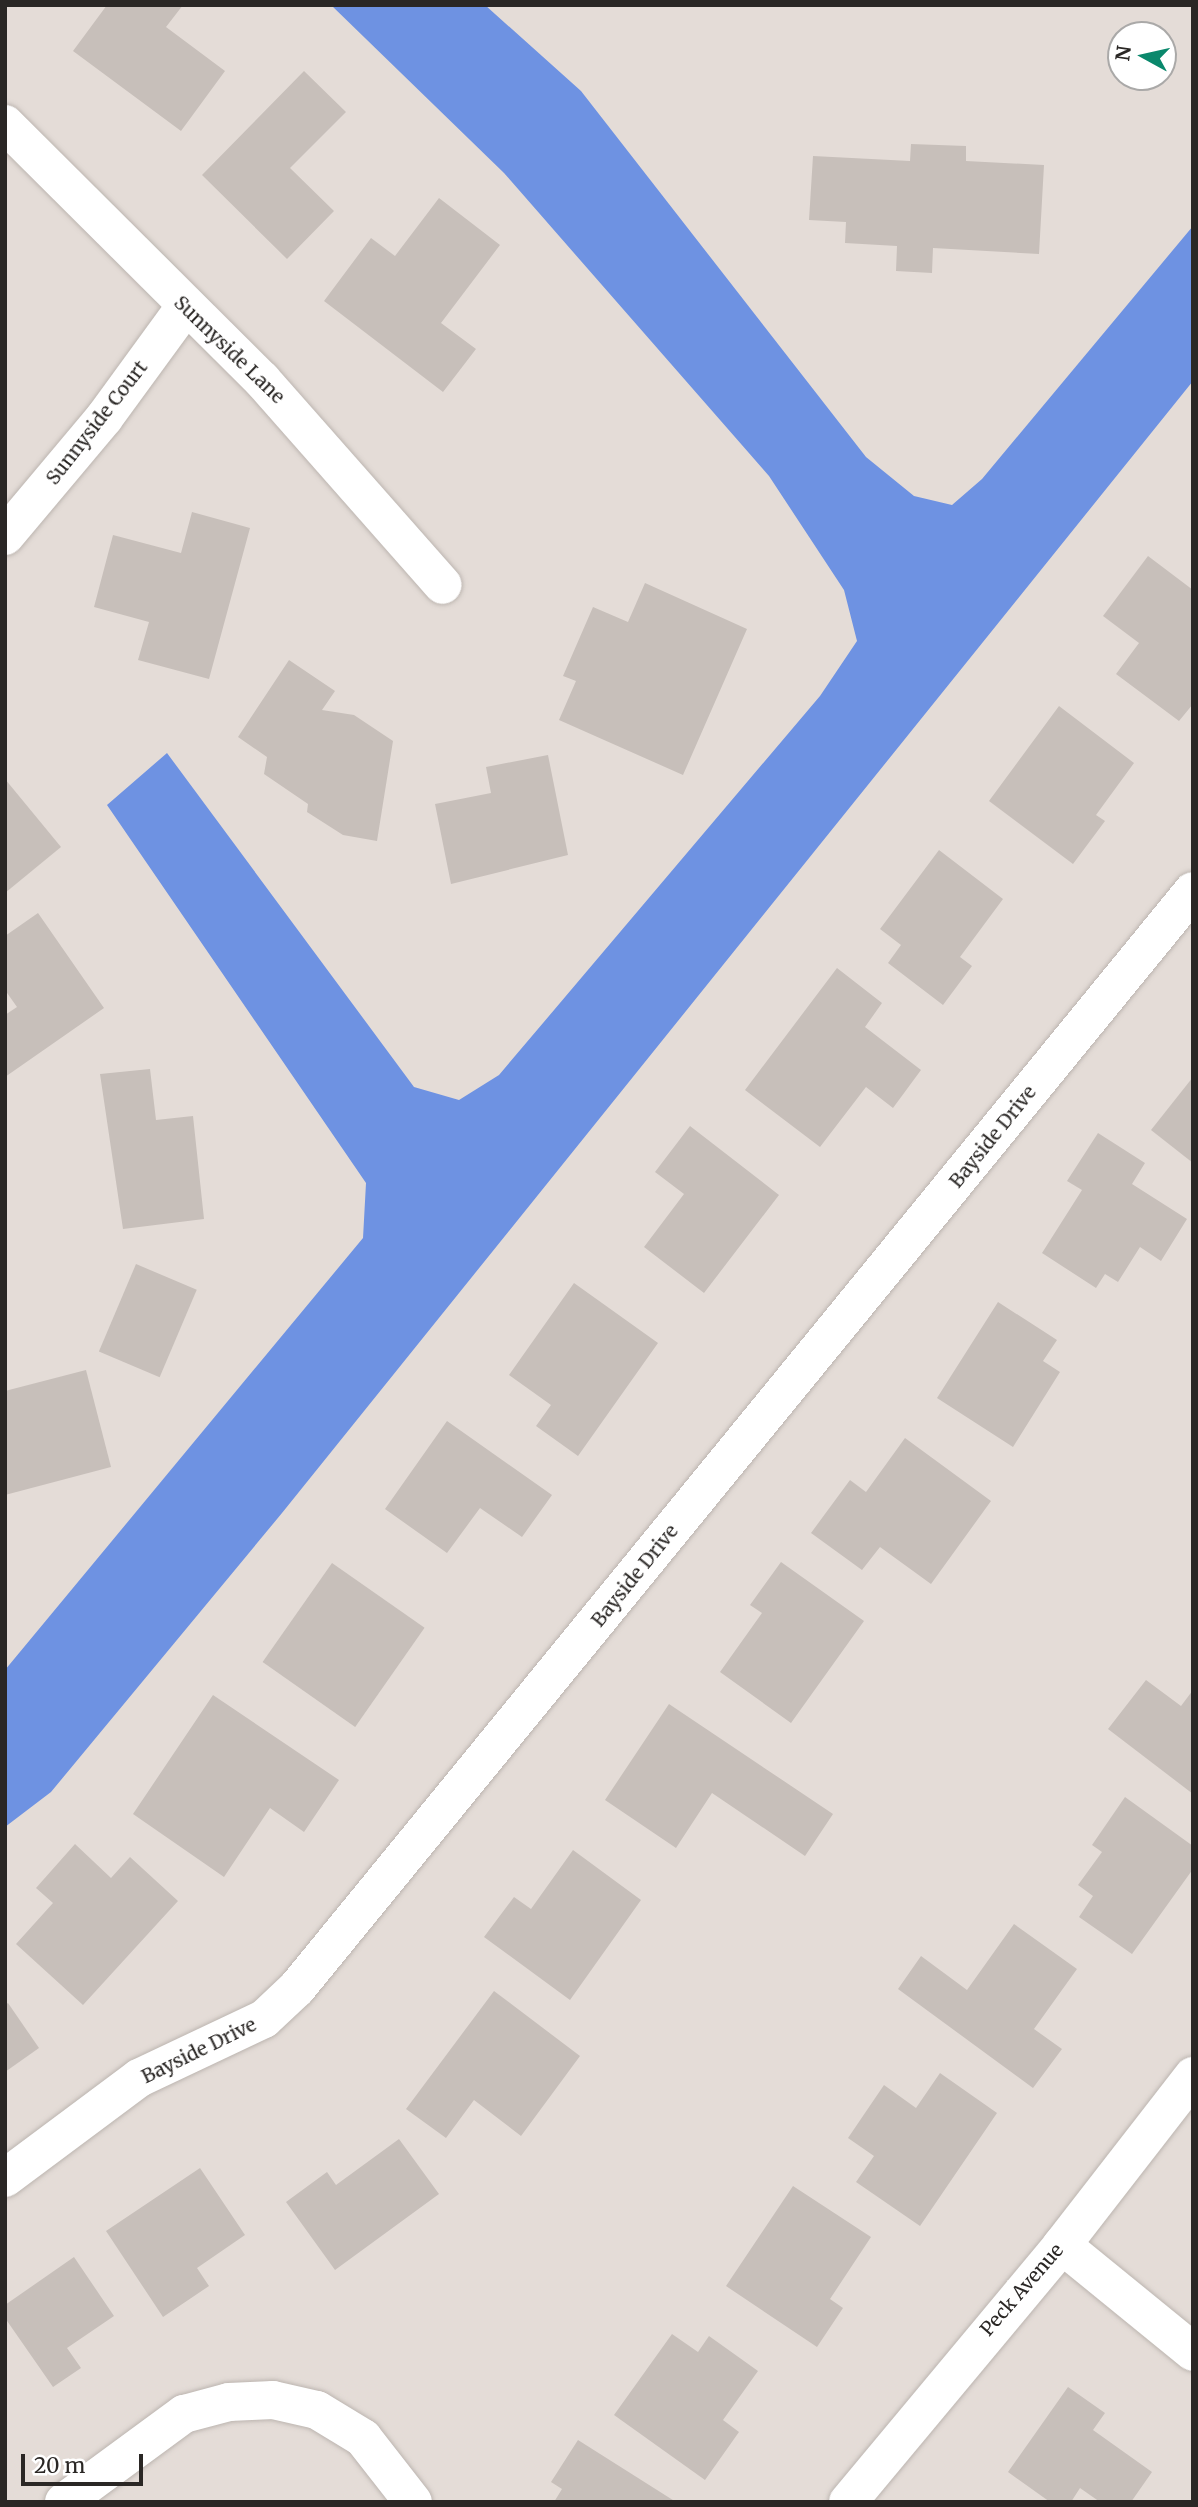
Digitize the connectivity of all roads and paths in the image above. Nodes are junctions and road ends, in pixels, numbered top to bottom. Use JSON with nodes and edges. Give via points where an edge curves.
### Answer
{"nodes":[{"id":1,"x":5,"y":124,"type":"edge"},
{"id":2,"x":185,"y":307,"type":"junction"},
{"id":3,"x":5,"y":536,"type":"edge"},
{"id":4,"x":443,"y":585,"type":"dead end"},
{"id":5,"x":1193,"y":891,"type":"edge"},
{"id":6,"x":1193,"y":2076,"type":"edge"},
{"id":7,"x":5,"y":2178,"type":"edge"},
{"id":8,"x":1062,"y":2245,"type":"junction"},
{"id":9,"x":1193,"y":2353,"type":"edge"},
{"id":10,"x":64,"y":2502,"type":"edge"},
{"id":11,"x":413,"y":2502,"type":"edge"},
{"id":12,"x":848,"y":2502,"type":"edge"}],
"edges":[{"from":1,"to":2,"type":"street","name":"Sunnyside Lane"},
{"from":2,"to":3,"type":"street","name":"Sunnyside Court","via":[[104,418]]},
{"from":2,"to":4,"type":"street","name":"Sunnyside Lane","via":[[354,477]]},
{"from":5,"to":7,"type":"street","name":"Bayside Drive","via":[[297,1988],[264,2019],[139,2078]]},
{"from":6,"to":8,"type":"street","name":"Peck Avenue"},
{"from":8,"to":9,"type":"street"},
{"from":8,"to":12,"type":"street","name":"Peck Avenue"},
{"from":10,"to":11,"type":"street","via":[[184,2414],[229,2402],[273,2400],[317,2410],[363,2438]]}]}
